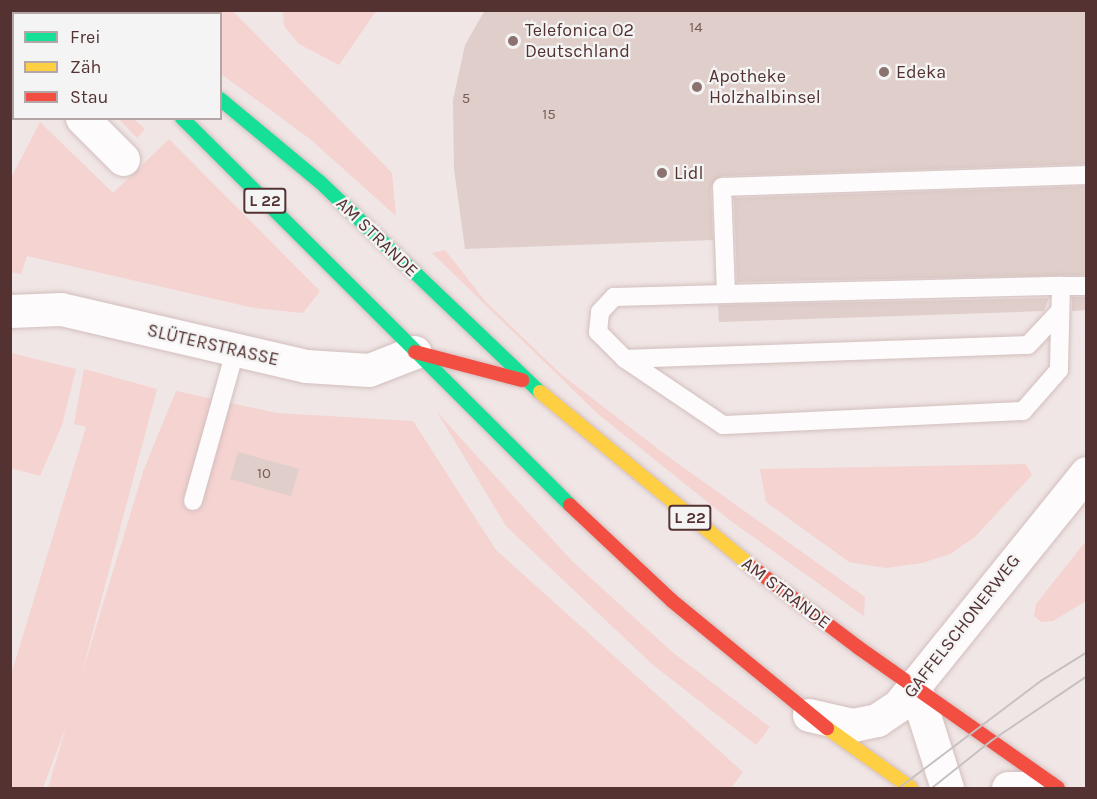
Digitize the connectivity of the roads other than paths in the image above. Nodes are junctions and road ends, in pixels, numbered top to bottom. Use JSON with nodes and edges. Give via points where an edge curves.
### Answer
{"nodes":[{"id":1,"x":222,"y":101,"type":"edge"},
{"id":2,"x":83,"y":120,"type":"edge"},
{"id":3,"x":184,"y":120,"type":"edge"},
{"id":4,"x":123,"y":159,"type":"dead end"},
{"id":5,"x":1086,"y":175,"type":"edge"},
{"id":6,"x":1061,"y":286,"type":"junction"},
{"id":7,"x":1086,"y":286,"type":"edge"},
{"id":8,"x":726,"y":294,"type":"junction"},
{"id":9,"x":10,"y":311,"type":"edge"},
{"id":10,"x":1060,"y":311,"type":"junction"},
{"id":11,"x":236,"y":352,"type":"junction"},
{"id":12,"x":415,"y":352,"type":"junction"},
{"id":13,"x":625,"y":359,"type":"junction"},
{"id":14,"x":527,"y":381,"type":"junction"},
{"id":15,"x":1086,"y":473,"type":"edge"},
{"id":16,"x":193,"y":501,"type":"dead end"},
{"id":17,"x":915,"y":687,"type":"junction"},
{"id":18,"x":809,"y":716,"type":"junction"},
{"id":19,"x":911,"y":789,"type":"edge"},
{"id":20,"x":948,"y":789,"type":"edge"},
{"id":21,"x":1008,"y":789,"type":"edge"},
{"id":22,"x":1042,"y":789,"type":"edge"},
{"id":23,"x":1058,"y":789,"type":"edge"}],
"edges":[{"from":1,"to":14,"type":"main road","name":"AM STRANDE","number":"L 22","via":[[320,182]]},
{"from":2,"to":4,"type":"street"},
{"from":3,"to":12,"type":"main road","number":"L 22"},
{"from":5,"to":8,"type":"lane","via":[[723,187]]},
{"from":6,"to":7,"type":"lane"},
{"from":6,"to":8,"type":"lane"},
{"from":6,"to":10,"type":"lane"},
{"from":8,"to":13,"type":"lane","via":[[614,297],[600,312],[598,332]]},
{"from":9,"to":11,"type":"street","name":"SLÜTERSTRASSE","via":[[61,309]]},
{"from":10,"to":13,"type":"lane","via":[[1028,345]]},
{"from":10,"to":13,"type":"lane","via":[[1059,370],[1023,411],[723,425]]},
{"from":11,"to":12,"type":"street","name":"SLÜTERSTRASSE","via":[[306,366],[369,370]]},
{"from":11,"to":16,"type":"lane"},
{"from":12,"to":14,"type":"main road","name":"AM STRANDE"},
{"from":12,"to":18,"type":"main road","number":"L 22","via":[[671,600]]},
{"from":14,"to":17,"type":"main road","name":"AM STRANDE","number":"L 22","via":[[710,535]]},
{"from":15,"to":17,"type":"street","name":"GAFFELSCHONERWEG"},
{"from":17,"to":18,"type":"street","name":"GAFFELSCHONERWEG","via":[[899,705],[877,720],[853,725]]},
{"from":17,"to":20,"type":"street"},
{"from":17,"to":23,"type":"main road","name":"AM STRANDE","number":"L 22"},
{"from":18,"to":19,"type":"main road","number":"L 22"},
{"from":21,"to":22,"type":"street"}]}
